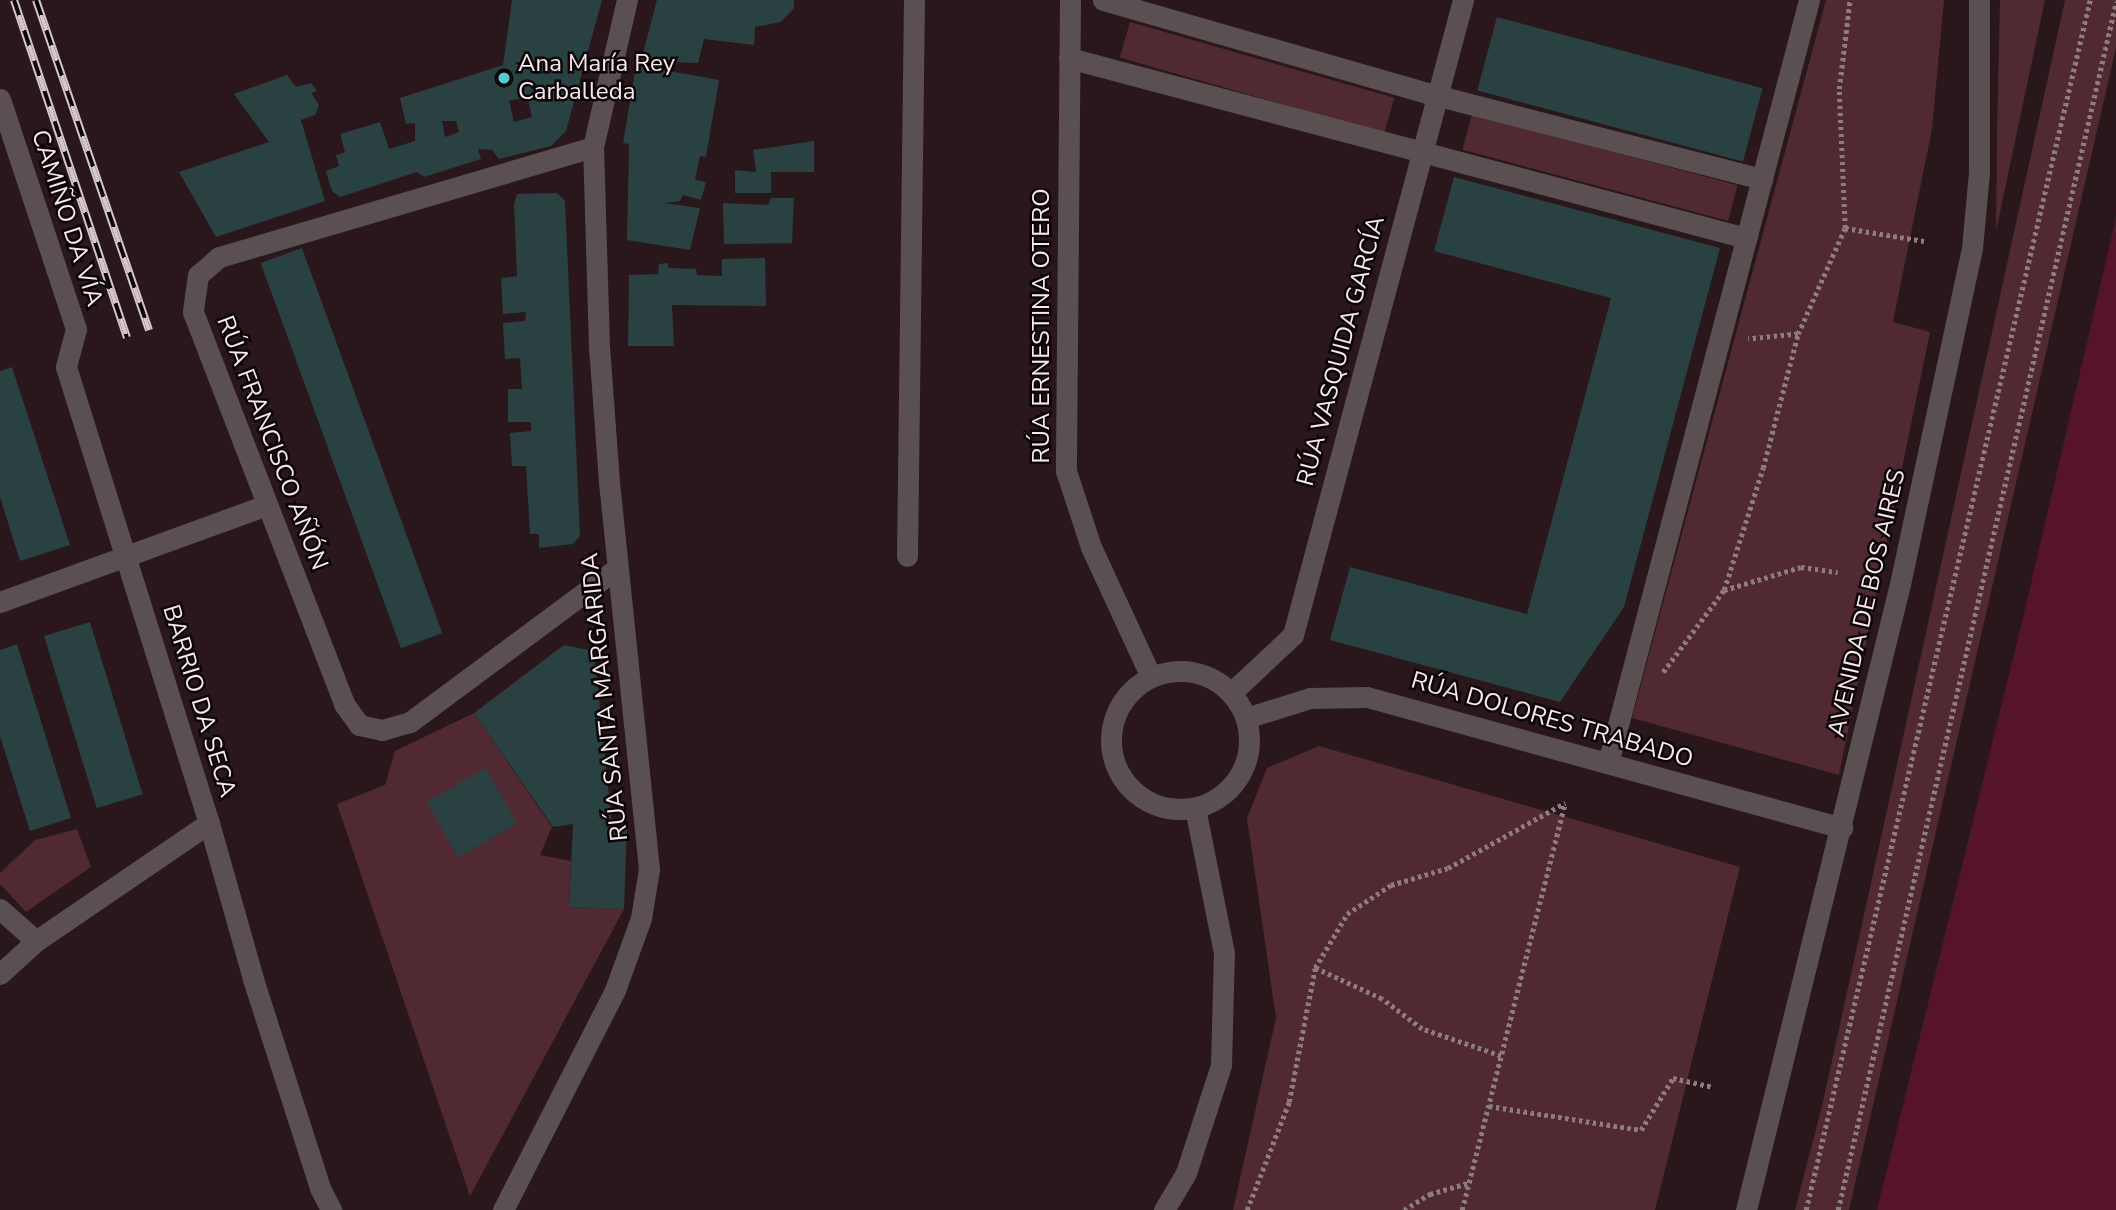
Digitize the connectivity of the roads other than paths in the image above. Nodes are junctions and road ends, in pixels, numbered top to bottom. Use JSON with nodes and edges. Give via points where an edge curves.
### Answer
{"nodes":[{"id":1,"x":627,"y":0,"type":"edge"},
{"id":2,"x":914,"y":0,"type":"edge"},
{"id":3,"x":1070,"y":0,"type":"edge"},
{"id":4,"x":1103,"y":0,"type":"edge"},
{"id":5,"x":1463,"y":0,"type":"edge"},
{"id":6,"x":1809,"y":0,"type":"edge"},
{"id":7,"x":1979,"y":0,"type":"edge"},
{"id":8,"x":1069,"y":58,"type":"junction"},
{"id":9,"x":1435,"y":95,"type":"junction"},
{"id":10,"x":0,"y":99,"type":"edge"},
{"id":11,"x":593,"y":147,"type":"junction"},
{"id":12,"x":1422,"y":154,"type":"junction"},
{"id":13,"x":1762,"y":179,"type":"junction"},
{"id":14,"x":1746,"y":238,"type":"junction"},
{"id":15,"x":267,"y":505,"type":"junction"},
{"id":16,"x":126,"y":556,"type":"junction"},
{"id":17,"x":907,"y":556,"type":"dead end"},
{"id":18,"x":617,"y":568,"type":"junction"},
{"id":19,"x":0,"y":602,"type":"edge"},
{"id":20,"x":1151,"y":677,"type":"junction"},
{"id":21,"x":1231,"y":693,"type":"junction"},
{"id":22,"x":1246,"y":718,"type":"junction"},
{"id":23,"x":1608,"y":763,"type":"junction"},
{"id":24,"x":1195,"y":808,"type":"junction"},
{"id":25,"x":209,"y":823,"type":"junction"},
{"id":26,"x":1842,"y":828,"type":"junction"},
{"id":27,"x":0,"y":909,"type":"edge"},
{"id":28,"x":36,"y":941,"type":"junction"},
{"id":29,"x":0,"y":974,"type":"edge"},
{"id":30,"x":331,"y":1210,"type":"edge"},
{"id":31,"x":503,"y":1210,"type":"edge"},
{"id":32,"x":1164,"y":1210,"type":"edge"},
{"id":33,"x":1746,"y":1210,"type":"edge"}],
"edges":[{"from":1,"to":11,"type":"street","name":"RÚA SANTA MARGARIDA"},
{"from":2,"to":17,"type":"street"},
{"from":3,"to":8,"type":"street","name":"RÚA ERNESTINA OTERO"},
{"from":4,"to":9,"type":"street"},
{"from":5,"to":9,"type":"street","name":"RÚA VASQUIDA GARCÍA"},
{"from":6,"to":13,"type":"street"},
{"from":7,"to":26,"type":"street","name":"AVENIDA DE BOS AIRES","via":[[1979,173],[1972,248]]},
{"from":8,"to":12,"type":"street"},
{"from":8,"to":20,"type":"street","name":"RÚA ERNESTINA OTERO","via":[[1066,471],[1091,547]]},
{"from":9,"to":12,"type":"street","name":"RÚA VASQUIDA GARCÍA"},
{"from":9,"to":13,"type":"street"},
{"from":10,"to":16,"type":"street","name":"CAMIÑO DA VÍA","via":[[76,329],[66,367]]},
{"from":11,"to":15,"type":"street","name":"RÚA FRANCISCO AÑÓN","via":[[219,257],[198,275],[193,312]]},
{"from":11,"to":18,"type":"street","name":"RÚA SANTA MARGARIDA","via":[[599,347]]},
{"from":12,"to":14,"type":"street"},
{"from":12,"to":21,"type":"street","name":"RÚA VASQUIDA GARCÍA","via":[[1293,635]]},
{"from":13,"to":14,"type":"street"},
{"from":14,"to":23,"type":"street"},
{"from":15,"to":16,"type":"street"},
{"from":15,"to":18,"type":"street","name":"RÚA FRANCISCO AÑÓN","via":[[344,704],[359,725],[382,730],[410,722]]},
{"from":16,"to":19,"type":"street"},
{"from":16,"to":25,"type":"street","name":"BARRIO DA SECA"},
{"from":18,"to":31,"type":"street","name":"RÚA SANTA MARGARIDA","via":[[648,848],[641,918],[615,990]]},
{"from":20,"to":21,"type":"street","via":[[1172,671],[1194,672]]},
{"from":20,"to":24,"type":"street","via":[[1132,690],[1118,708],[1111,740],[1118,773],[1132,791],[1151,804],[1173,810]]},
{"from":21,"to":22,"type":"street"},
{"from":22,"to":23,"type":"street","name":"RÚA DOLORES TRABADO","via":[[1310,698],[1367,697]]},
{"from":22,"to":24,"type":"street","via":[[1250,741],[1240,774],[1217,800]]},
{"from":23,"to":26,"type":"street","name":"RÚA DOLORES TRABADO"},
{"from":24,"to":32,"type":"street","via":[[1224,953],[1221,1065],[1185,1173]]},
{"from":25,"to":28,"type":"street","name":"BARRIO DA SECA"},
{"from":25,"to":30,"type":"street","via":[[257,992]]},
{"from":26,"to":33,"type":"street","name":"AVENIDA DE BOS AIRES"},
{"from":27,"to":28,"type":"street"},
{"from":28,"to":29,"type":"street","name":"BARRIO DA SECA"}]}
